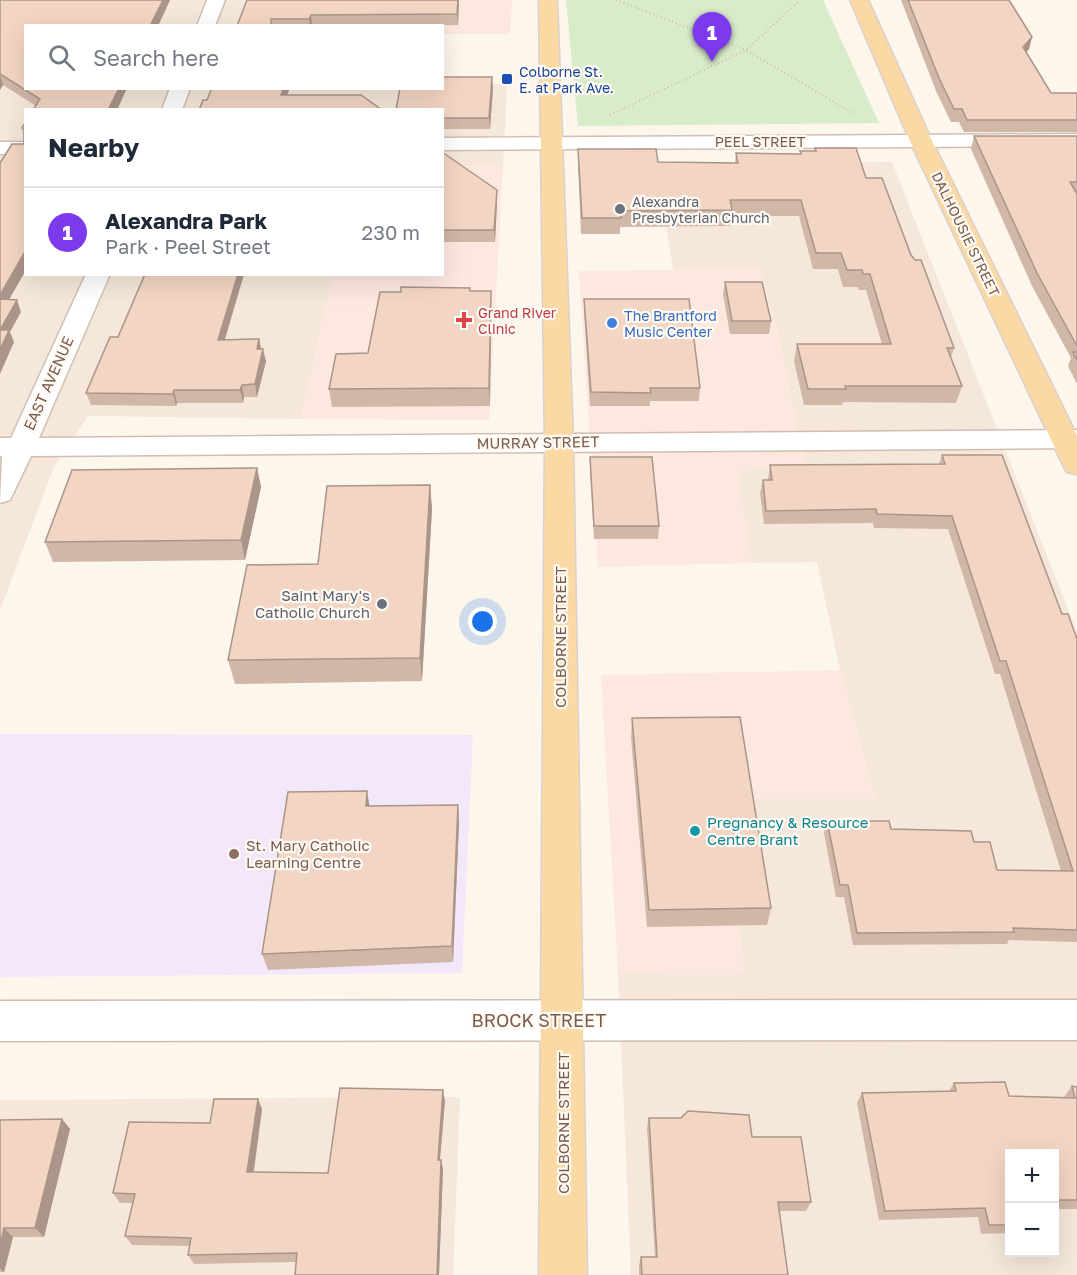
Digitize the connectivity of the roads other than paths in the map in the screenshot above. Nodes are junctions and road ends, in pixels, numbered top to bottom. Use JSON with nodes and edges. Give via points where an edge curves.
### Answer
{"nodes":[{"id":1,"x":216,"y":0,"type":"edge"},
{"id":2,"x":548,"y":0,"type":"edge"},
{"id":3,"x":859,"y":0,"type":"edge"},
{"id":4,"x":207,"y":24,"type":"edge"},
{"id":5,"x":179,"y":90,"type":"edge"},
{"id":6,"x":173,"y":108,"type":"edge"},
{"id":7,"x":1077,"y":140,"type":"edge"},
{"id":8,"x":921,"y":141,"type":"junction"},
{"id":9,"x":550,"y":142,"type":"junction"},
{"id":10,"x":444,"y":144,"type":"edge"},
{"id":11,"x":0,"y":148,"type":"edge"},
{"id":12,"x":24,"y":148,"type":"edge"},
{"id":13,"x":97,"y":276,"type":"edge"},
{"id":14,"x":1071,"y":439,"type":"edge"},
{"id":15,"x":559,"y":442,"type":"junction"},
{"id":16,"x":10,"y":447,"type":"edge"},
{"id":17,"x":1077,"y":465,"type":"edge"},
{"id":18,"x":0,"y":493,"type":"edge"},
{"id":19,"x":562,"y":1019,"type":"junction"},
{"id":20,"x":1077,"y":1020,"type":"edge"},
{"id":21,"x":0,"y":1021,"type":"edge"},
{"id":22,"x":563,"y":1275,"type":"edge"}],
"edges":[{"from":1,"to":4,"type":"street"},
{"from":2,"to":9,"type":"main road","name":"COLBORNE STREET"},
{"from":3,"to":8,"type":"main road","name":"DALHOUSIE STREET"},
{"from":5,"to":6,"type":"street"},
{"from":7,"to":8,"type":"street","name":"PEEL STREET"},
{"from":8,"to":9,"type":"street","name":"PEEL STREET"},
{"from":8,"to":14,"type":"main road","name":"DALHOUSIE STREET"},
{"from":9,"to":10,"type":"street","name":"PEEL STREET"},
{"from":9,"to":15,"type":"main road","name":"COLBORNE STREET"},
{"from":11,"to":12,"type":"street"},
{"from":13,"to":16,"type":"street","name":"EAST AVENUE"},
{"from":14,"to":15,"type":"street","name":"MURRAY STREET"},
{"from":14,"to":17,"type":"main road","name":"DALHOUSIE STREET"},
{"from":15,"to":16,"type":"street","name":"MURRAY STREET"},
{"from":15,"to":19,"type":"main road","name":"COLBORNE STREET"},
{"from":16,"to":18,"type":"street","name":"EAST AVENUE"},
{"from":19,"to":20,"type":"street","name":"BROCK STREET"},
{"from":19,"to":21,"type":"street","name":"BROCK STREET"},
{"from":19,"to":22,"type":"main road","name":"COLBORNE STREET"}]}
